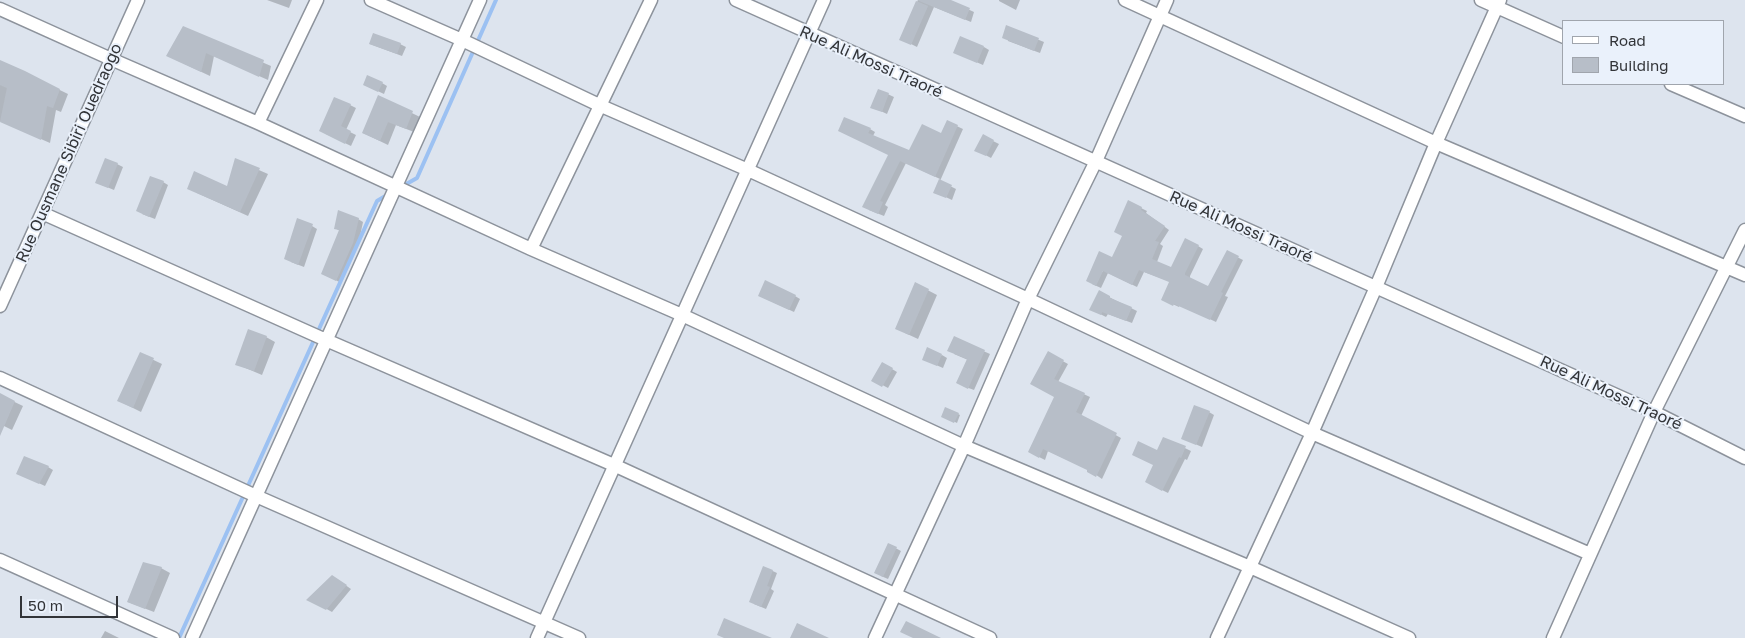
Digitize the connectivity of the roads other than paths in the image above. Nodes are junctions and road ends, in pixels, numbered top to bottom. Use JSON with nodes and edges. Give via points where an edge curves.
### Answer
{"nodes":[{"id":1,"x":138,"y":0,"type":"edge"},
{"id":2,"x":317,"y":0,"type":"edge"},
{"id":3,"x":371,"y":0,"type":"edge"},
{"id":4,"x":480,"y":0,"type":"edge"},
{"id":5,"x":651,"y":0,"type":"edge"},
{"id":6,"x":736,"y":0,"type":"edge"},
{"id":7,"x":824,"y":0,"type":"edge"},
{"id":8,"x":1125,"y":0,"type":"edge"},
{"id":9,"x":1167,"y":0,"type":"edge"},
{"id":10,"x":1481,"y":0,"type":"edge"},
{"id":11,"x":1499,"y":4,"type":"edge"},
{"id":12,"x":0,"y":9,"type":"edge"},
{"id":13,"x":1160,"y":16,"type":"junction"},
{"id":14,"x":809,"y":34,"type":"junction"},
{"id":15,"x":1562,"y":36,"type":"edge"},
{"id":16,"x":462,"y":40,"type":"junction"},
{"id":17,"x":111,"y":60,"type":"junction"},
{"id":18,"x":1673,"y":85,"type":"edge"},
{"id":19,"x":599,"y":105,"type":"junction"},
{"id":20,"x":1745,"y":116,"type":"edge"},
{"id":21,"x":258,"y":123,"type":"junction"},
{"id":22,"x":1436,"y":143,"type":"junction"},
{"id":23,"x":1096,"y":161,"type":"junction"},
{"id":24,"x":748,"y":170,"type":"junction"},
{"id":25,"x":396,"y":187,"type":"junction"},
{"id":26,"x":42,"y":213,"type":"junction"},
{"id":27,"x":1745,"y":230,"type":"edge"},
{"id":28,"x":531,"y":249,"type":"junction"},
{"id":29,"x":1728,"y":266,"type":"junction"},
{"id":30,"x":1745,"y":275,"type":"edge"},
{"id":31,"x":1376,"y":287,"type":"junction"},
{"id":32,"x":1028,"y":299,"type":"junction"},
{"id":33,"x":0,"y":306,"type":"edge"},
{"id":34,"x":682,"y":315,"type":"junction"},
{"id":35,"x":326,"y":340,"type":"junction"},
{"id":36,"x":0,"y":378,"type":"edge"},
{"id":37,"x":1654,"y":412,"type":"junction"},
{"id":38,"x":1312,"y":433,"type":"junction"},
{"id":39,"x":964,"y":446,"type":"junction"},
{"id":40,"x":1745,"y":458,"type":"edge"},
{"id":41,"x":616,"y":466,"type":"junction"},
{"id":42,"x":256,"y":496,"type":"junction"},
{"id":43,"x":1590,"y":554,"type":"junction"},
{"id":44,"x":0,"y":560,"type":"edge"},
{"id":45,"x":1250,"y":567,"type":"junction"},
{"id":46,"x":895,"y":594,"type":"junction"},
{"id":47,"x":543,"y":623,"type":"junction"},
{"id":48,"x":173,"y":638,"type":"edge"},
{"id":49,"x":192,"y":638,"type":"edge"},
{"id":50,"x":537,"y":638,"type":"edge"},
{"id":51,"x":579,"y":638,"type":"edge"},
{"id":52,"x":875,"y":638,"type":"edge"},
{"id":53,"x":990,"y":638,"type":"edge"},
{"id":54,"x":1217,"y":638,"type":"edge"},
{"id":55,"x":1409,"y":638,"type":"edge"},
{"id":56,"x":1553,"y":638,"type":"edge"}],
"edges":[{"from":1,"to":17,"type":"street","name":"Rue Ousmane Sibiri Ouedraogo"},
{"from":2,"to":21,"type":"street"},
{"from":3,"to":16,"type":"street"},
{"from":4,"to":16,"type":"street"},
{"from":5,"to":19,"type":"street"},
{"from":6,"to":14,"type":"street","name":"Rue Ali Mossi Traoré"},
{"from":7,"to":14,"type":"street"},
{"from":8,"to":13,"type":"street"},
{"from":9,"to":13,"type":"street"},
{"from":10,"to":11,"type":"street"},
{"from":11,"to":15,"type":"street"},
{"from":11,"to":22,"type":"street"},
{"from":12,"to":17,"type":"street"},
{"from":13,"to":22,"type":"street"},
{"from":13,"to":23,"type":"street"},
{"from":14,"to":23,"type":"street","name":"Rue Ali Mossi Traoré"},
{"from":14,"to":24,"type":"street"},
{"from":16,"to":19,"type":"street"},
{"from":16,"to":25,"type":"street"},
{"from":17,"to":21,"type":"street"},
{"from":17,"to":26,"type":"street","name":"Rue Ousmane Sibiri Ouedraogo"},
{"from":18,"to":20,"type":"street"},
{"from":19,"to":24,"type":"street"},
{"from":19,"to":28,"type":"street"},
{"from":21,"to":25,"type":"street"},
{"from":22,"to":29,"type":"street"},
{"from":22,"to":31,"type":"street"},
{"from":23,"to":31,"type":"street","name":"Rue Ali Mossi Traoré"},
{"from":23,"to":32,"type":"street"},
{"from":24,"to":32,"type":"street"},
{"from":24,"to":34,"type":"street"},
{"from":25,"to":28,"type":"street"},
{"from":25,"to":35,"type":"street"},
{"from":26,"to":33,"type":"street","name":"Rue Ousmane Sibiri Ouedraogo"},
{"from":26,"to":35,"type":"street"},
{"from":27,"to":29,"type":"street"},
{"from":28,"to":34,"type":"street"},
{"from":29,"to":30,"type":"street"},
{"from":29,"to":37,"type":"street"},
{"from":31,"to":37,"type":"street","name":"Rue Ali Mossi Traoré"},
{"from":31,"to":38,"type":"street"},
{"from":32,"to":38,"type":"street"},
{"from":32,"to":39,"type":"street"},
{"from":34,"to":39,"type":"street"},
{"from":34,"to":41,"type":"street"},
{"from":35,"to":41,"type":"street"},
{"from":35,"to":42,"type":"street"},
{"from":36,"to":42,"type":"street"},
{"from":37,"to":40,"type":"street","name":"Rue Ali Mossi Traoré"},
{"from":37,"to":43,"type":"street"},
{"from":38,"to":43,"type":"street"},
{"from":38,"to":45,"type":"street"},
{"from":39,"to":45,"type":"street"},
{"from":39,"to":46,"type":"street"},
{"from":41,"to":46,"type":"street"},
{"from":41,"to":47,"type":"street"},
{"from":42,"to":47,"type":"street"},
{"from":42,"to":49,"type":"street"},
{"from":43,"to":56,"type":"street"},
{"from":44,"to":48,"type":"street"},
{"from":45,"to":54,"type":"street"},
{"from":45,"to":55,"type":"street"},
{"from":46,"to":52,"type":"street"},
{"from":46,"to":53,"type":"street"},
{"from":47,"to":50,"type":"street"},
{"from":47,"to":51,"type":"street"}]}
